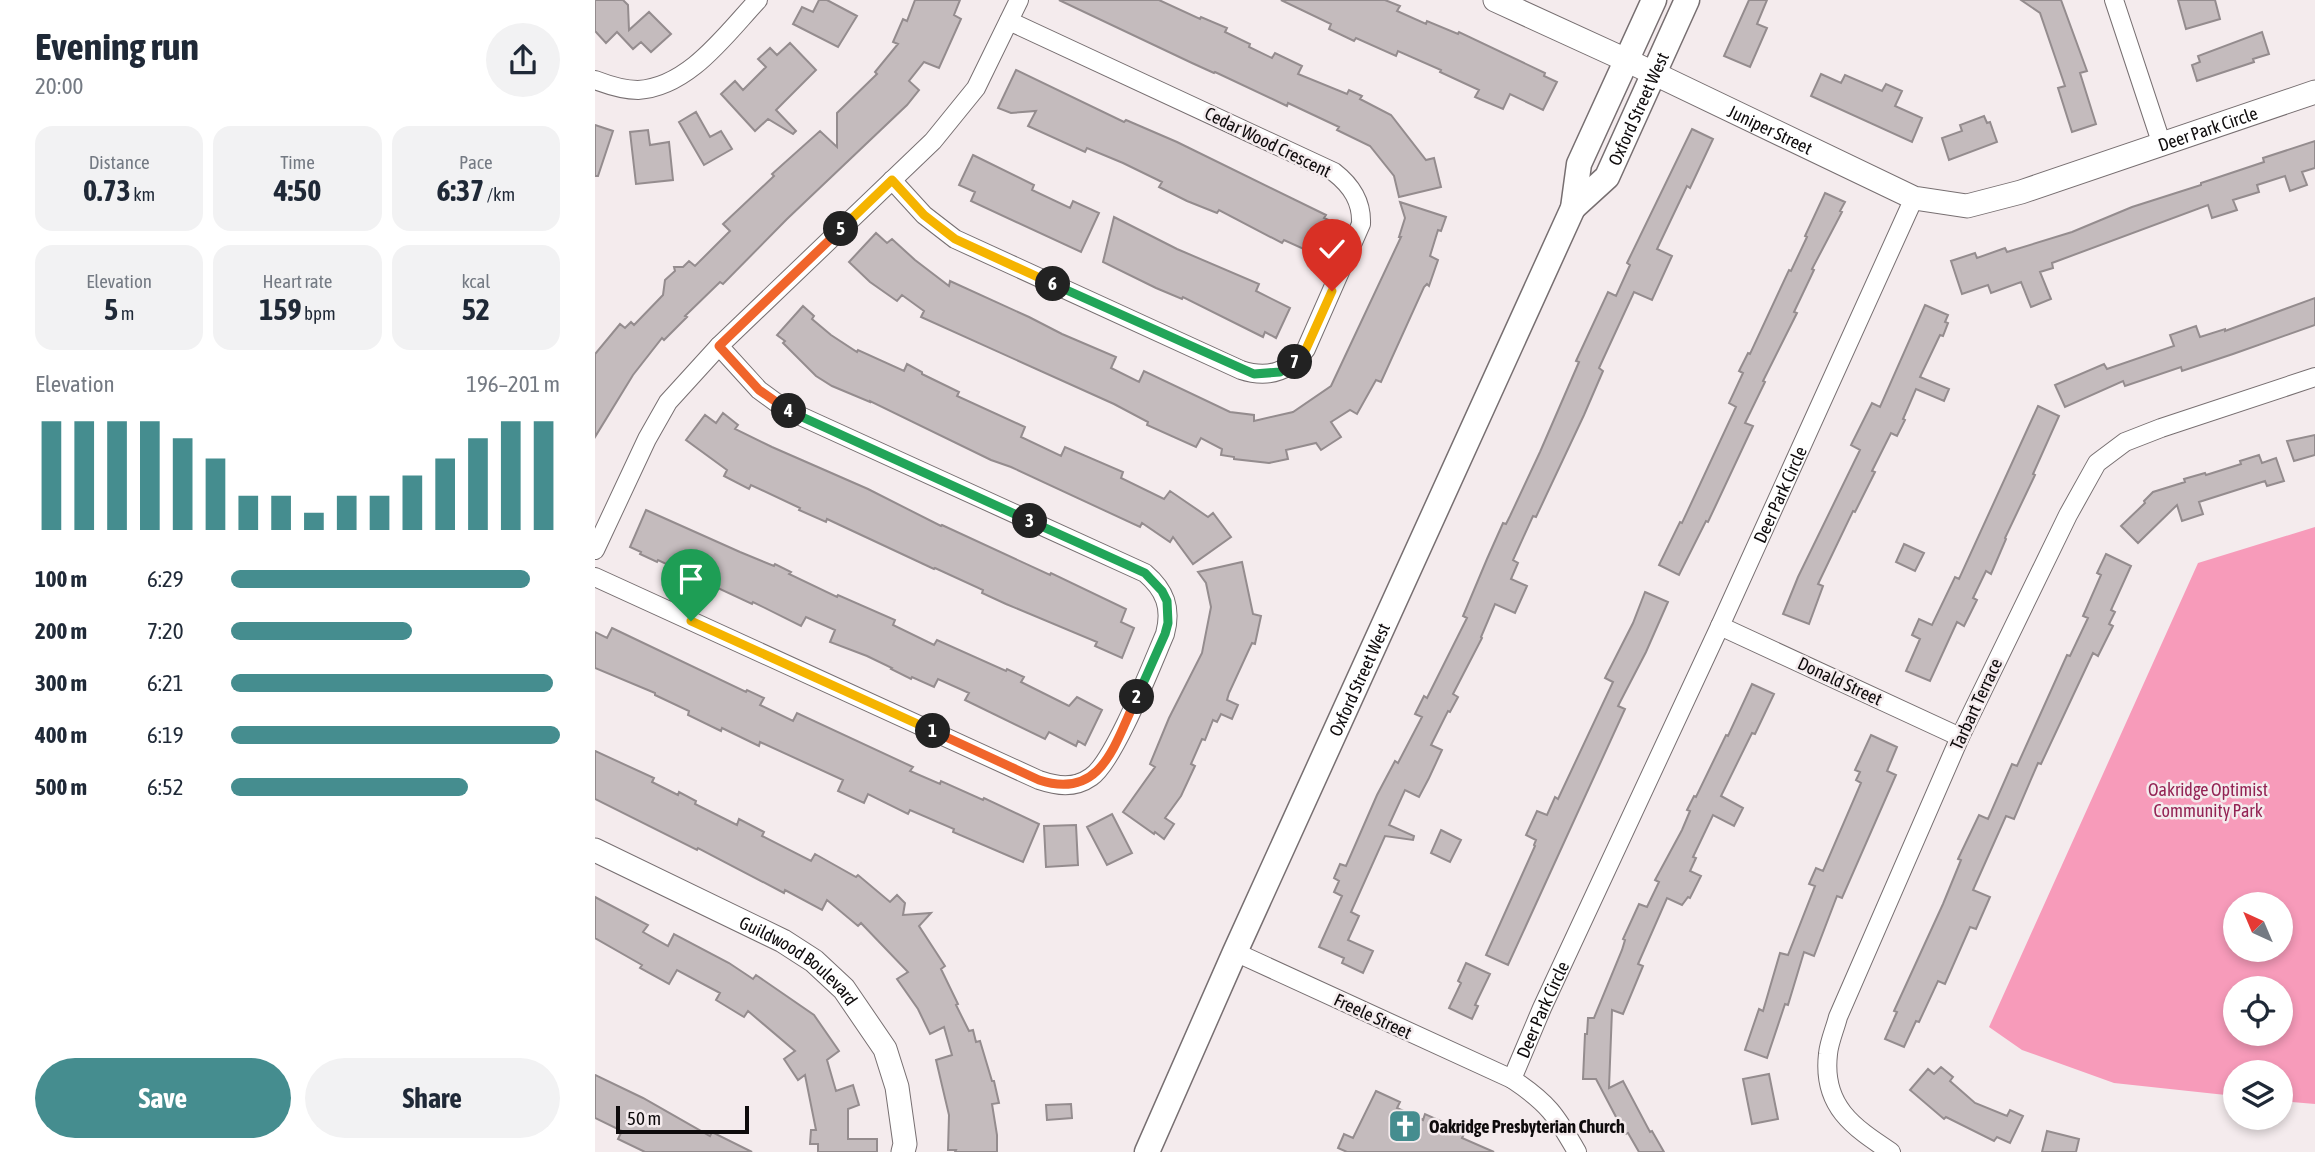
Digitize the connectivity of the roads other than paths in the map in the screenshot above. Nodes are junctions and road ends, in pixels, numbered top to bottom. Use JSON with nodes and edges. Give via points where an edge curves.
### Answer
{"nodes":[{"id":1,"x":758,"y":0,"type":"edge"},
{"id":2,"x":1019,"y":0,"type":"edge"},
{"id":3,"x":1496,"y":0,"type":"edge"},
{"id":4,"x":1654,"y":0,"type":"edge"},
{"id":5,"x":1687,"y":0,"type":"edge"},
{"id":6,"x":2114,"y":0,"type":"edge"},
{"id":7,"x":1009,"y":21,"type":"junction"},
{"id":8,"x":1626,"y":60,"type":"junction"},
{"id":9,"x":1654,"y":73,"type":"junction"},
{"id":10,"x":595,"y":80,"type":"edge"},
{"id":11,"x":2315,"y":92,"type":"edge"},
{"id":12,"x":2162,"y":145,"type":"junction"},
{"id":13,"x":892,"y":180,"type":"junction"},
{"id":14,"x":1914,"y":198,"type":"junction"},
{"id":15,"x":1573,"y":208,"type":"junction"},
{"id":16,"x":719,"y":346,"type":"junction"},
{"id":17,"x":2315,"y":377,"type":"edge"},
{"id":18,"x":595,"y":550,"type":"edge"},
{"id":19,"x":595,"y":577,"type":"edge"},
{"id":20,"x":1720,"y":626,"type":"junction"},
{"id":21,"x":1960,"y":737,"type":"junction"},
{"id":22,"x":595,"y":850,"type":"edge"},
{"id":23,"x":1235,"y":952,"type":"junction"},
{"id":24,"x":1512,"y":1079,"type":"junction"},
{"id":25,"x":904,"y":1152,"type":"edge"},
{"id":26,"x":1147,"y":1152,"type":"edge"},
{"id":27,"x":1577,"y":1152,"type":"edge"},
{"id":28,"x":1891,"y":1152,"type":"edge"}],
"edges":[{"from":1,"to":10,"type":"street","via":[[695,65],[664,85],[637,90]]},
{"from":2,"to":7,"type":"street"},
{"from":3,"to":8,"type":"street"},
{"from":4,"to":8,"type":"main road","name":"Oxford Street West"},
{"from":5,"to":9,"type":"main road","name":"Oxford Street West"},
{"from":6,"to":12,"type":"street"},
{"from":7,"to":13,"type":"street","via":[[976,88],[933,141]]},
{"from":7,"to":13,"type":"street","name":"Cedar Wood Crescent","via":[[1334,172],[1352,188],[1361,224],[1306,349],[1280,372],[1241,370],[955,239],[924,215]]},
{"from":8,"to":9,"type":"street","name":"Juniper Street"},
{"from":8,"to":15,"type":"main road","name":"Oxford Street West","via":[[1579,164]]},
{"from":9,"to":14,"type":"street","name":"Juniper Street"},
{"from":9,"to":15,"type":"main road","name":"Oxford Street West","via":[[1607,177]]},
{"from":11,"to":12,"type":"street","name":"Deer Park Circle"},
{"from":12,"to":14,"type":"street","name":"Deer Park Circle","via":[[1967,205]]},
{"from":13,"to":16,"type":"street"},
{"from":14,"to":20,"type":"street","name":"Deer Park Circle"},
{"from":15,"to":23,"type":"main road","name":"Oxford Street West"},
{"from":16,"to":18,"type":"street","via":[[668,402]]},
{"from":16,"to":19,"type":"street","via":[[759,390],[785,409],[1145,573],[1156,582],[1167,601],[1165,634],[1107,760],[1080,783],[1060,786],[1039,780]]},
{"from":17,"to":21,"type":"street","name":"Tarbart Terrace","via":[[2125,442],[2097,463]]},
{"from":20,"to":21,"type":"street","name":"Donald Street"},
{"from":20,"to":24,"type":"street","name":"Deer Park Circle"},
{"from":21,"to":28,"type":"street","name":"Tarbart Terrace","via":[[1838,1017],[1828,1054],[1835,1102],[1852,1126]]},
{"from":22,"to":25,"type":"street","name":"Guildwood Boulevard","via":[[783,941],[845,989],[885,1049],[897,1087]]},
{"from":23,"to":24,"type":"street","name":"Freele Street"},
{"from":23,"to":26,"type":"main road","name":"Oxford Street West"},
{"from":24,"to":27,"type":"street","name":"Deer Park Circle","via":[[1558,1117]]}]}
